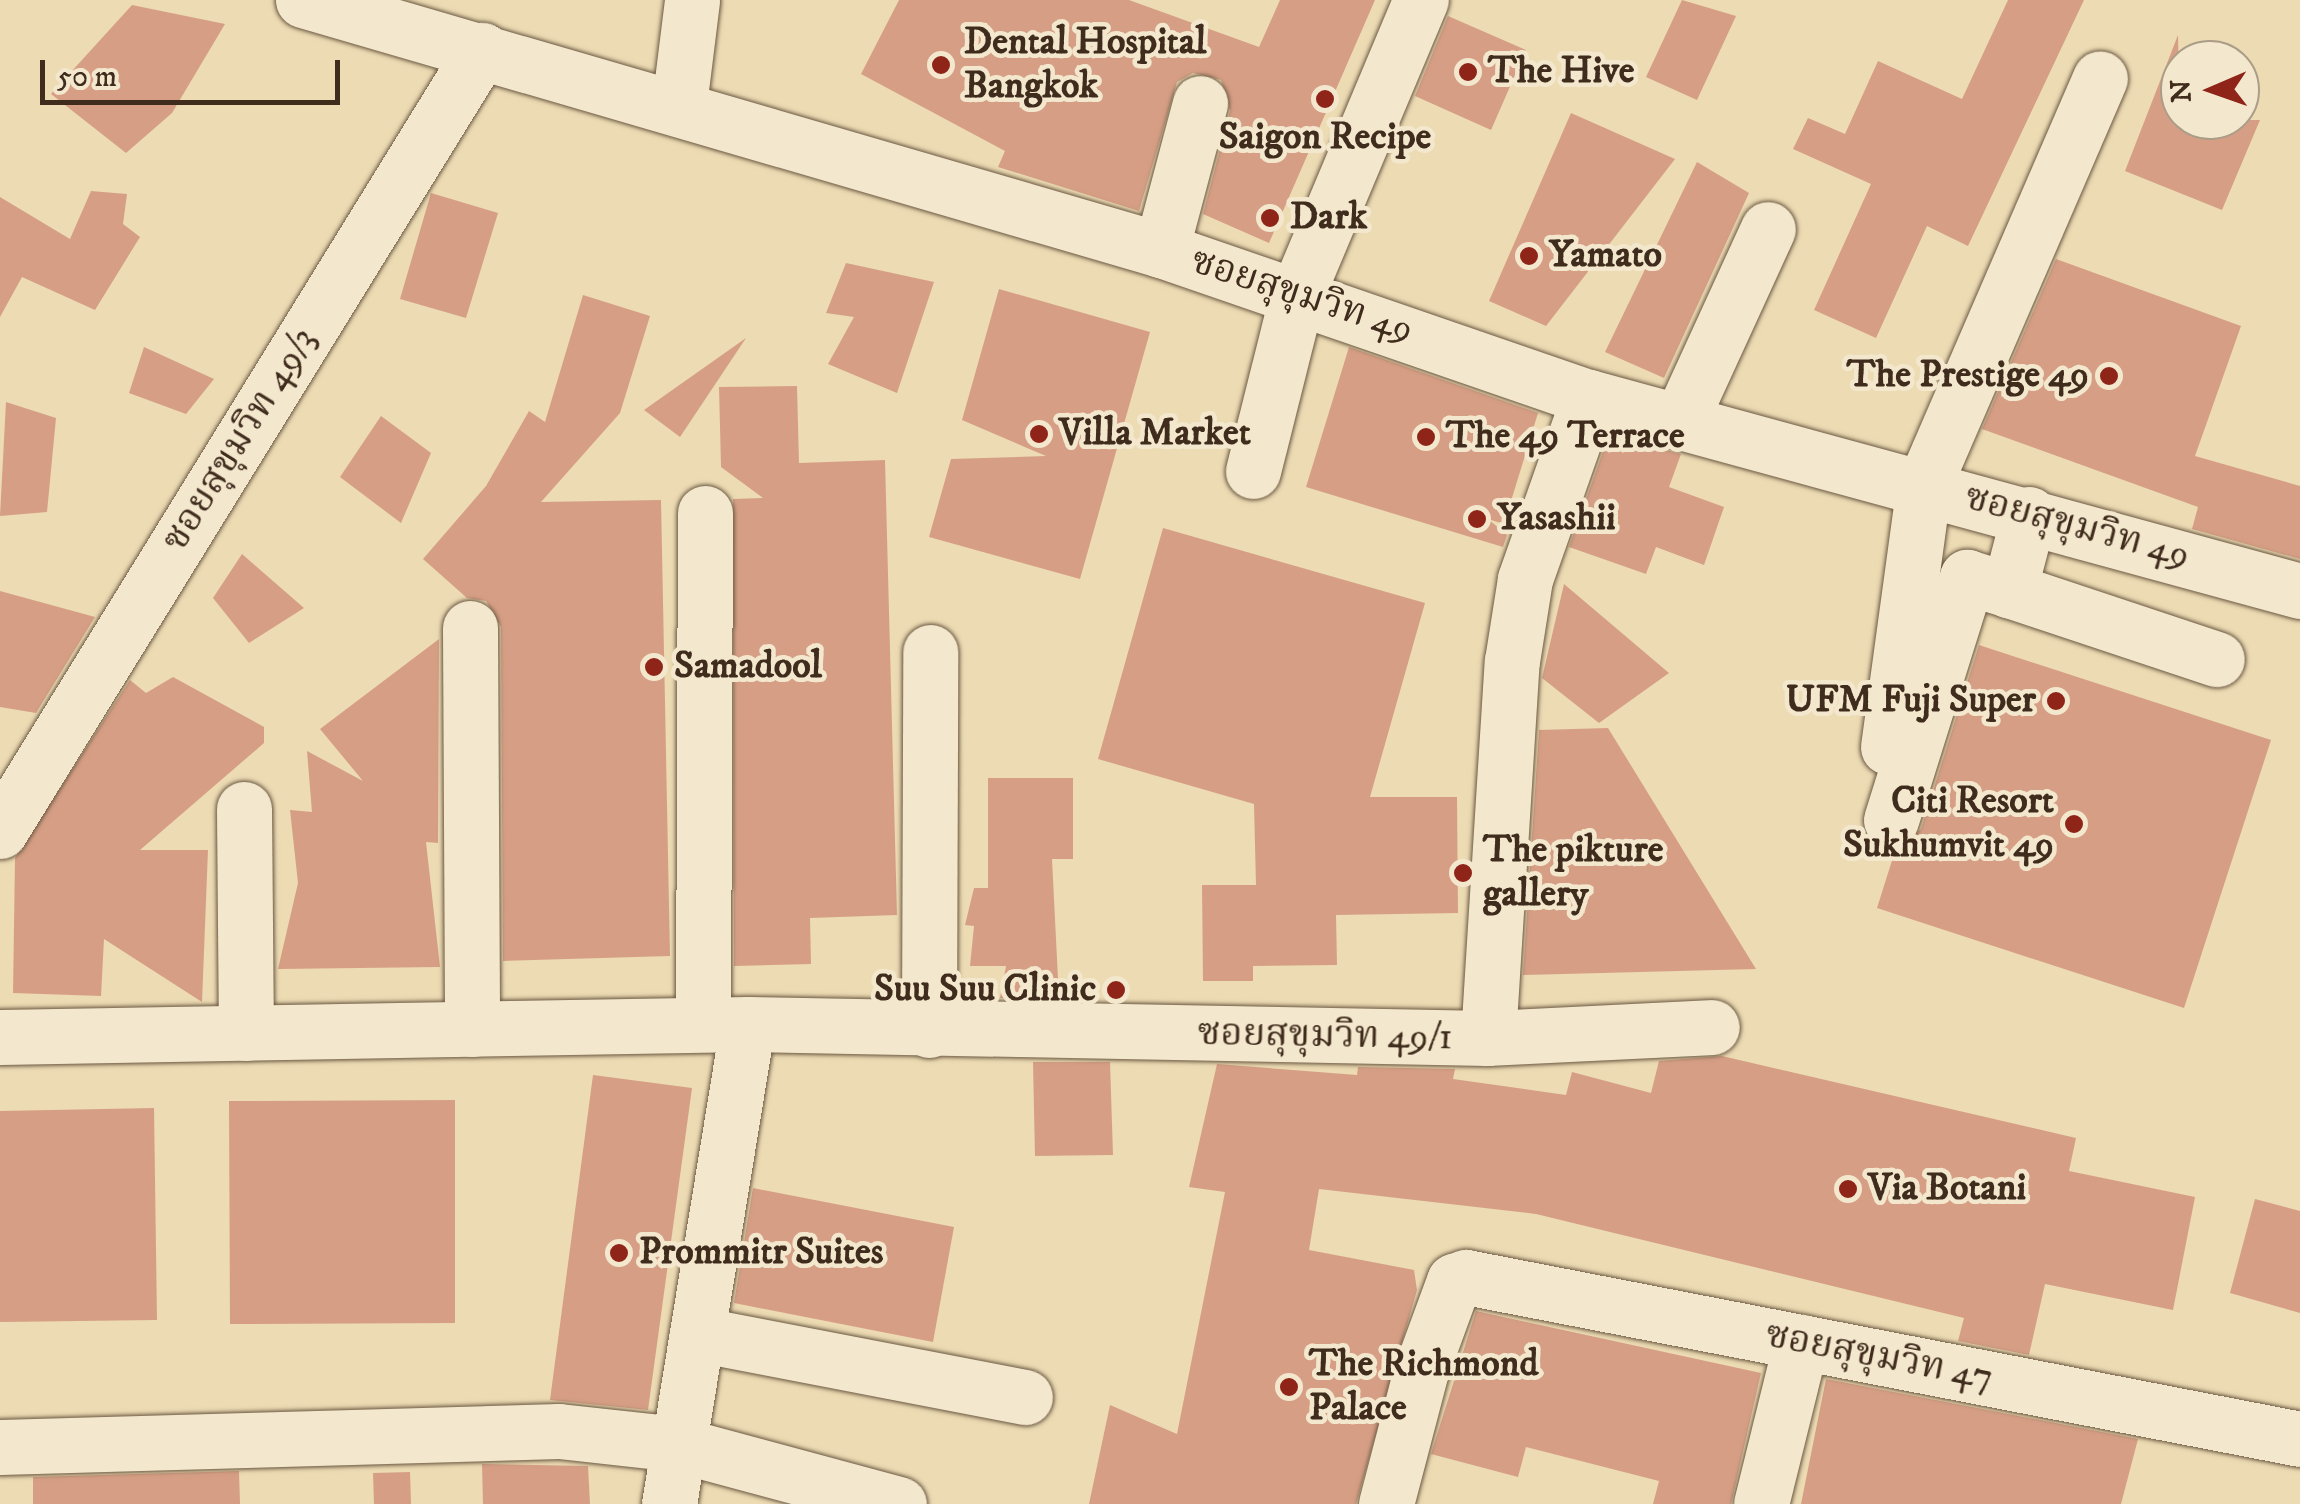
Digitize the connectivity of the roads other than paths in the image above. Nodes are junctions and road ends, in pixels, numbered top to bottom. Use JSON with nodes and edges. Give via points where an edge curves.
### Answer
{"nodes":[{"id":1,"x":303,"y":0,"type":"edge"},
{"id":2,"x":692,"y":0,"type":"edge"},
{"id":3,"x":1421,"y":0,"type":"edge"},
{"id":4,"x":373,"y":10,"type":"edge"},
{"id":5,"x":482,"y":50,"type":"junction"},
{"id":6,"x":2100,"y":79,"type":"dead end"},
{"id":7,"x":1200,"y":104,"type":"dead end"},
{"id":8,"x":679,"y":106,"type":"junction"},
{"id":9,"x":1768,"y":229,"type":"dead end"},
{"id":10,"x":1161,"y":250,"type":"junction"},
{"id":11,"x":1298,"y":292,"type":"junction"},
{"id":12,"x":1589,"y":397,"type":"junction"},
{"id":13,"x":1680,"y":421,"type":"junction"},
{"id":14,"x":1253,"y":471,"type":"dead end"},
{"id":15,"x":1924,"y":485,"type":"junction"},
{"id":16,"x":706,"y":513,"type":"dead end"},
{"id":17,"x":2030,"y":514,"type":"junction"},
{"id":18,"x":1984,"y":571,"type":"junction"},
{"id":19,"x":2300,"y":592,"type":"edge"},
{"id":20,"x":470,"y":628,"type":"dead end"},
{"id":21,"x":930,"y":652,"type":"dead end"},
{"id":22,"x":2217,"y":659,"type":"dead end"},
{"id":23,"x":1888,"y":747,"type":"dead end"},
{"id":24,"x":244,"y":809,"type":"dead end"},
{"id":25,"x":1891,"y":820,"type":"dead end"},
{"id":26,"x":0,"y":831,"type":"edge"},
{"id":27,"x":726,"y":1024,"type":"junction"},
{"id":28,"x":1712,"y":1027,"type":"dead end"},
{"id":29,"x":472,"y":1029,"type":"junction"},
{"id":30,"x":929,"y":1030,"type":"junction"},
{"id":31,"x":246,"y":1033,"type":"junction"},
{"id":32,"x":0,"y":1037,"type":"edge"},
{"id":33,"x":1488,"y":1038,"type":"junction"},
{"id":34,"x":697,"y":1334,"type":"junction"},
{"id":35,"x":1801,"y":1342,"type":"junction"},
{"id":36,"x":1024,"y":1397,"type":"dead end"},
{"id":37,"x":2300,"y":1439,"type":"edge"},
{"id":38,"x":676,"y":1444,"type":"junction"},
{"id":39,"x":0,"y":1447,"type":"edge"},
{"id":40,"x":668,"y":1504,"type":"edge"},
{"id":41,"x":899,"y":1504,"type":"edge"},
{"id":42,"x":1386,"y":1504,"type":"edge"},
{"id":43,"x":1762,"y":1504,"type":"edge"}],
"edges":[{"from":1,"to":4,"type":"street","name":"ซอยสุขุมวิท 49"},
{"from":2,"to":8,"type":"street"},
{"from":3,"to":11,"type":"street"},
{"from":4,"to":5,"type":"street","name":"ซอยสุขุมวิท 49"},
{"from":5,"to":8,"type":"street","name":"ซอยสุขุมวิท 49"},
{"from":5,"to":26,"type":"street","name":"ซอยสุขุมวิท 49/3"},
{"from":6,"to":15,"type":"street"},
{"from":7,"to":10,"type":"street"},
{"from":8,"to":10,"type":"street","name":"ซอยสุขุมวิท 49"},
{"from":9,"to":13,"type":"street"},
{"from":10,"to":11,"type":"street","name":"ซอยสุขุมวิท 49"},
{"from":11,"to":12,"type":"street","name":"ซอยสุขุมวิท 49"},
{"from":11,"to":14,"type":"street"},
{"from":12,"to":13,"type":"street","name":"ซอยสุขุมวิท 49"},
{"from":12,"to":33,"type":"street","name":"ซอยสุขุมวิท 49/1","via":[[1526,578],[1512,661]]},
{"from":13,"to":15,"type":"street","name":"ซอยสุขุมวิท 49"},
{"from":15,"to":17,"type":"street","name":"ซอยสุขุมวิท 49"},
{"from":15,"to":23,"type":"street"},
{"from":16,"to":27,"type":"street"},
{"from":17,"to":18,"type":"street"},
{"from":17,"to":19,"type":"street","name":"ซอยสุขุมวิท 49"},
{"from":18,"to":22,"type":"street"},
{"from":18,"to":25,"type":"street"},
{"from":20,"to":29,"type":"street"},
{"from":21,"to":30,"type":"street"},
{"from":24,"to":31,"type":"street"},
{"from":27,"to":29,"type":"street","name":"ซอยสุขุมวิท 49/1"},
{"from":27,"to":30,"type":"street","name":"ซอยสุขุมวิท 49/1"},
{"from":27,"to":34,"type":"street"},
{"from":28,"to":33,"type":"street"},
{"from":29,"to":31,"type":"street","name":"ซอยสุขุมวิท 49/1"},
{"from":30,"to":33,"type":"street","name":"ซอยสุขุมวิท 49/1"},
{"from":31,"to":32,"type":"street","name":"ซอยสุขุมวิท 49/1"},
{"from":34,"to":36,"type":"street"},
{"from":34,"to":38,"type":"street"},
{"from":35,"to":37,"type":"street","name":"ซอยสุขุมวิท 47"},
{"from":35,"to":42,"type":"street","name":"ซอยสุขุมวิท 47","via":[[1458,1278],[1420,1370]]},
{"from":35,"to":43,"type":"street"},
{"from":38,"to":39,"type":"street","via":[[470,1430]]},
{"from":38,"to":40,"type":"street"},
{"from":38,"to":41,"type":"street"}]}
